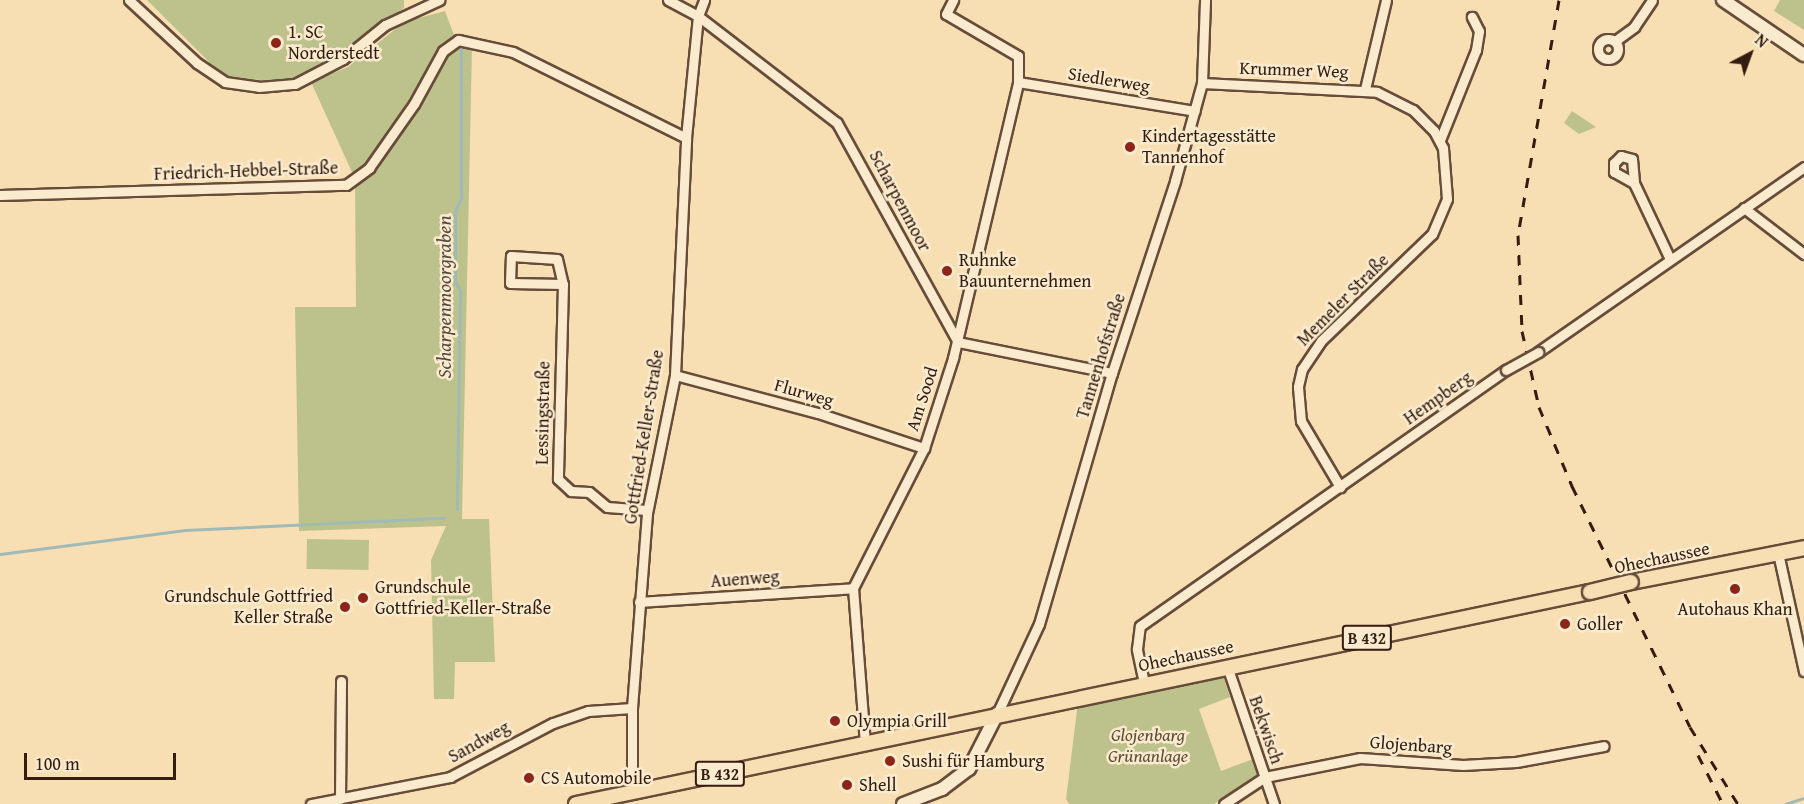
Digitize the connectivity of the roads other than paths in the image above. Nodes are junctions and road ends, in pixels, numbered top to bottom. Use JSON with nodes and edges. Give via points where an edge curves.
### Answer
{"nodes":[{"id":1,"x":129,"y":0,"type":"edge"},
{"id":2,"x":439,"y":0,"type":"edge"},
{"id":3,"x":668,"y":0,"type":"edge"},
{"id":4,"x":704,"y":0,"type":"edge"},
{"id":5,"x":953,"y":0,"type":"edge"},
{"id":6,"x":1205,"y":0,"type":"edge"},
{"id":7,"x":1386,"y":0,"type":"edge"},
{"id":8,"x":1652,"y":0,"type":"edge"},
{"id":9,"x":1723,"y":0,"type":"edge"},
{"id":10,"x":698,"y":16,"type":"junction"},
{"id":11,"x":1473,"y":17,"type":"dead end"},
{"id":12,"x":1615,"y":41,"type":"dead end"},
{"id":13,"x":1804,"y":55,"type":"edge"},
{"id":14,"x":1018,"y":82,"type":"junction"},
{"id":15,"x":1202,"y":83,"type":"junction"},
{"id":16,"x":1365,"y":89,"type":"junction"},
{"id":17,"x":1195,"y":111,"type":"junction"},
{"id":18,"x":686,"y":138,"type":"junction"},
{"id":19,"x":1440,"y":140,"type":"junction"},
{"id":20,"x":1804,"y":167,"type":"edge"},
{"id":21,"x":1634,"y":183,"type":"dead end"},
{"id":22,"x":0,"y":195,"type":"edge"},
{"id":23,"x":1744,"y":208,"type":"junction"},
{"id":24,"x":1804,"y":254,"type":"edge"},
{"id":25,"x":1670,"y":259,"type":"junction"},
{"id":26,"x":563,"y":285,"type":"junction"},
{"id":27,"x":958,"y":342,"type":"junction"},
{"id":28,"x":1112,"y":373,"type":"junction"},
{"id":29,"x":675,"y":375,"type":"junction"},
{"id":30,"x":924,"y":448,"type":"junction"},
{"id":31,"x":1340,"y":487,"type":"junction"},
{"id":32,"x":647,"y":510,"type":"junction"},
{"id":33,"x":1804,"y":548,"type":"edge"},
{"id":34,"x":1778,"y":552,"type":"junction"},
{"id":35,"x":853,"y":588,"type":"junction"},
{"id":36,"x":639,"y":602,"type":"junction"},
{"id":37,"x":1227,"y":666,"type":"junction"},
{"id":38,"x":1804,"y":671,"type":"edge"},
{"id":39,"x":341,"y":681,"type":"dead end"},
{"id":40,"x":1144,"y":683,"type":"junction"},
{"id":41,"x":632,"y":708,"type":"junction"},
{"id":42,"x":997,"y":714,"type":"junction"},
{"id":43,"x":865,"y":744,"type":"junction"},
{"id":44,"x":1604,"y":746,"type":"dead end"},
{"id":45,"x":1265,"y":777,"type":"junction"},
{"id":46,"x":632,"y":792,"type":"junction"},
{"id":47,"x":340,"y":799,"type":"junction"},
{"id":48,"x":311,"y":804,"type":"edge"},
{"id":49,"x":576,"y":804,"type":"edge"},
{"id":50,"x":904,"y":804,"type":"edge"},
{"id":51,"x":1224,"y":804,"type":"edge"},
{"id":52,"x":1274,"y":804,"type":"edge"}],
"edges":[{"from":1,"to":2,"type":"street","via":[[215,76],[225,82],[259,87],[295,84],[343,59],[384,25]]},
{"from":3,"to":10,"type":"street","name":"Scharpenmoor"},
{"from":4,"to":10,"type":"street","name":"Gottfried-Keller-Straße"},
{"from":5,"to":14,"type":"street","name":"Am Sood","via":[[946,14],[1018,56]]},
{"from":6,"to":15,"type":"street","name":"Tannenhofstraße"},
{"from":7,"to":16,"type":"street","name":"Krummer Weg"},
{"from":8,"to":12,"type":"street","via":[[1634,27]]},
{"from":9,"to":13,"type":"street"},
{"from":10,"to":18,"type":"street","name":"Gottfried-Keller-Straße"},
{"from":10,"to":27,"type":"street","name":"Scharpenmoor","via":[[837,123]]},
{"from":11,"to":19,"type":"street","via":[[1479,31],[1476,50]]},
{"from":14,"to":17,"type":"street","name":"Siedlerweg"},
{"from":14,"to":27,"type":"street","name":"Am Sood"},
{"from":15,"to":16,"type":"street","name":"Krummer Weg"},
{"from":15,"to":17,"type":"street","name":"Tannenhofstraße"},
{"from":16,"to":19,"type":"street","via":[[1405,103]]},
{"from":17,"to":28,"type":"street","name":"Tannenhofstraße"},
{"from":18,"to":22,"type":"street","name":"Friedrich-Hebbel-Straße","via":[[513,52],[458,40],[442,51],[414,104],[369,168],[346,185]]},
{"from":18,"to":29,"type":"street","name":"Gottfried-Keller-Straße"},
{"from":19,"to":31,"type":"street","name":"Memeler Straße","via":[[1448,188],[1443,215],[1432,234],[1321,341],[1302,369],[1298,387],[1301,421]]},
{"from":20,"to":23,"type":"street","name":"Hempberg"},
{"from":21,"to":25,"type":"street"},
{"from":23,"to":24,"type":"street"},
{"from":23,"to":25,"type":"street","name":"Hempberg"},
{"from":25,"to":31,"type":"street","name":"Hempberg","bridge":true},
{"from":26,"to":26,"type":"street","name":"Lessingstraße","via":[[557,259],[512,256],[510,283]]},
{"from":26,"to":32,"type":"street","name":"Lessingstraße","via":[[558,479],[571,491],[589,492],[607,507]]},
{"from":27,"to":28,"type":"street"},
{"from":27,"to":30,"type":"street","name":"Am Sood"},
{"from":28,"to":42,"type":"street","name":"Tannenhofstraße","via":[[1039,624]]},
{"from":29,"to":30,"type":"street","name":"Flurweg","via":[[818,413]]},
{"from":29,"to":32,"type":"street","name":"Gottfried-Keller-Straße"},
{"from":30,"to":35,"type":"street","name":"Am Sood"},
{"from":31,"to":40,"type":"street","name":"Hempberg","via":[[1140,626],[1137,650]]},
{"from":32,"to":36,"type":"street","name":"Gottfried-Keller-Straße"},
{"from":33,"to":34,"type":"main road","name":"Ohechaussee","number":"B 432"},
{"from":34,"to":37,"type":"main road","name":"Ohechaussee","number":"B 432","bridge":true},
{"from":34,"to":38,"type":"street"},
{"from":35,"to":36,"type":"street","name":"Auenweg"},
{"from":35,"to":43,"type":"street"},
{"from":36,"to":41,"type":"street","name":"Gottfried-Keller-Straße"},
{"from":37,"to":40,"type":"main road","name":"Ohechaussee","number":"B 432"},
{"from":37,"to":45,"type":"street","name":"Bekwisch"},
{"from":39,"to":47,"type":"street"},
{"from":40,"to":42,"type":"main road","name":"Ohechaussee","number":"B 432"},
{"from":41,"to":46,"type":"street","name":"Gottfried-Keller-Straße"},
{"from":41,"to":47,"type":"street","name":"Sandweg","via":[[588,711],[553,723],[450,777]]},
{"from":42,"to":43,"type":"main road","name":"Ohechaussee","number":"B 432"},
{"from":42,"to":50,"type":"street","via":[[969,769],[942,789]]},
{"from":43,"to":46,"type":"main road","name":"Ohechaussee","number":"B 432"},
{"from":44,"to":45,"type":"street","name":"Glojenbarg","via":[[1516,762],[1463,765],[1360,758]]},
{"from":45,"to":51,"type":"street","name":"Glojenbarg"},
{"from":45,"to":52,"type":"street","name":"Bekwisch"},
{"from":46,"to":49,"type":"main road","name":"Ohechaussee","number":"B 432"},
{"from":47,"to":48,"type":"street","name":"Sandweg"}]}
